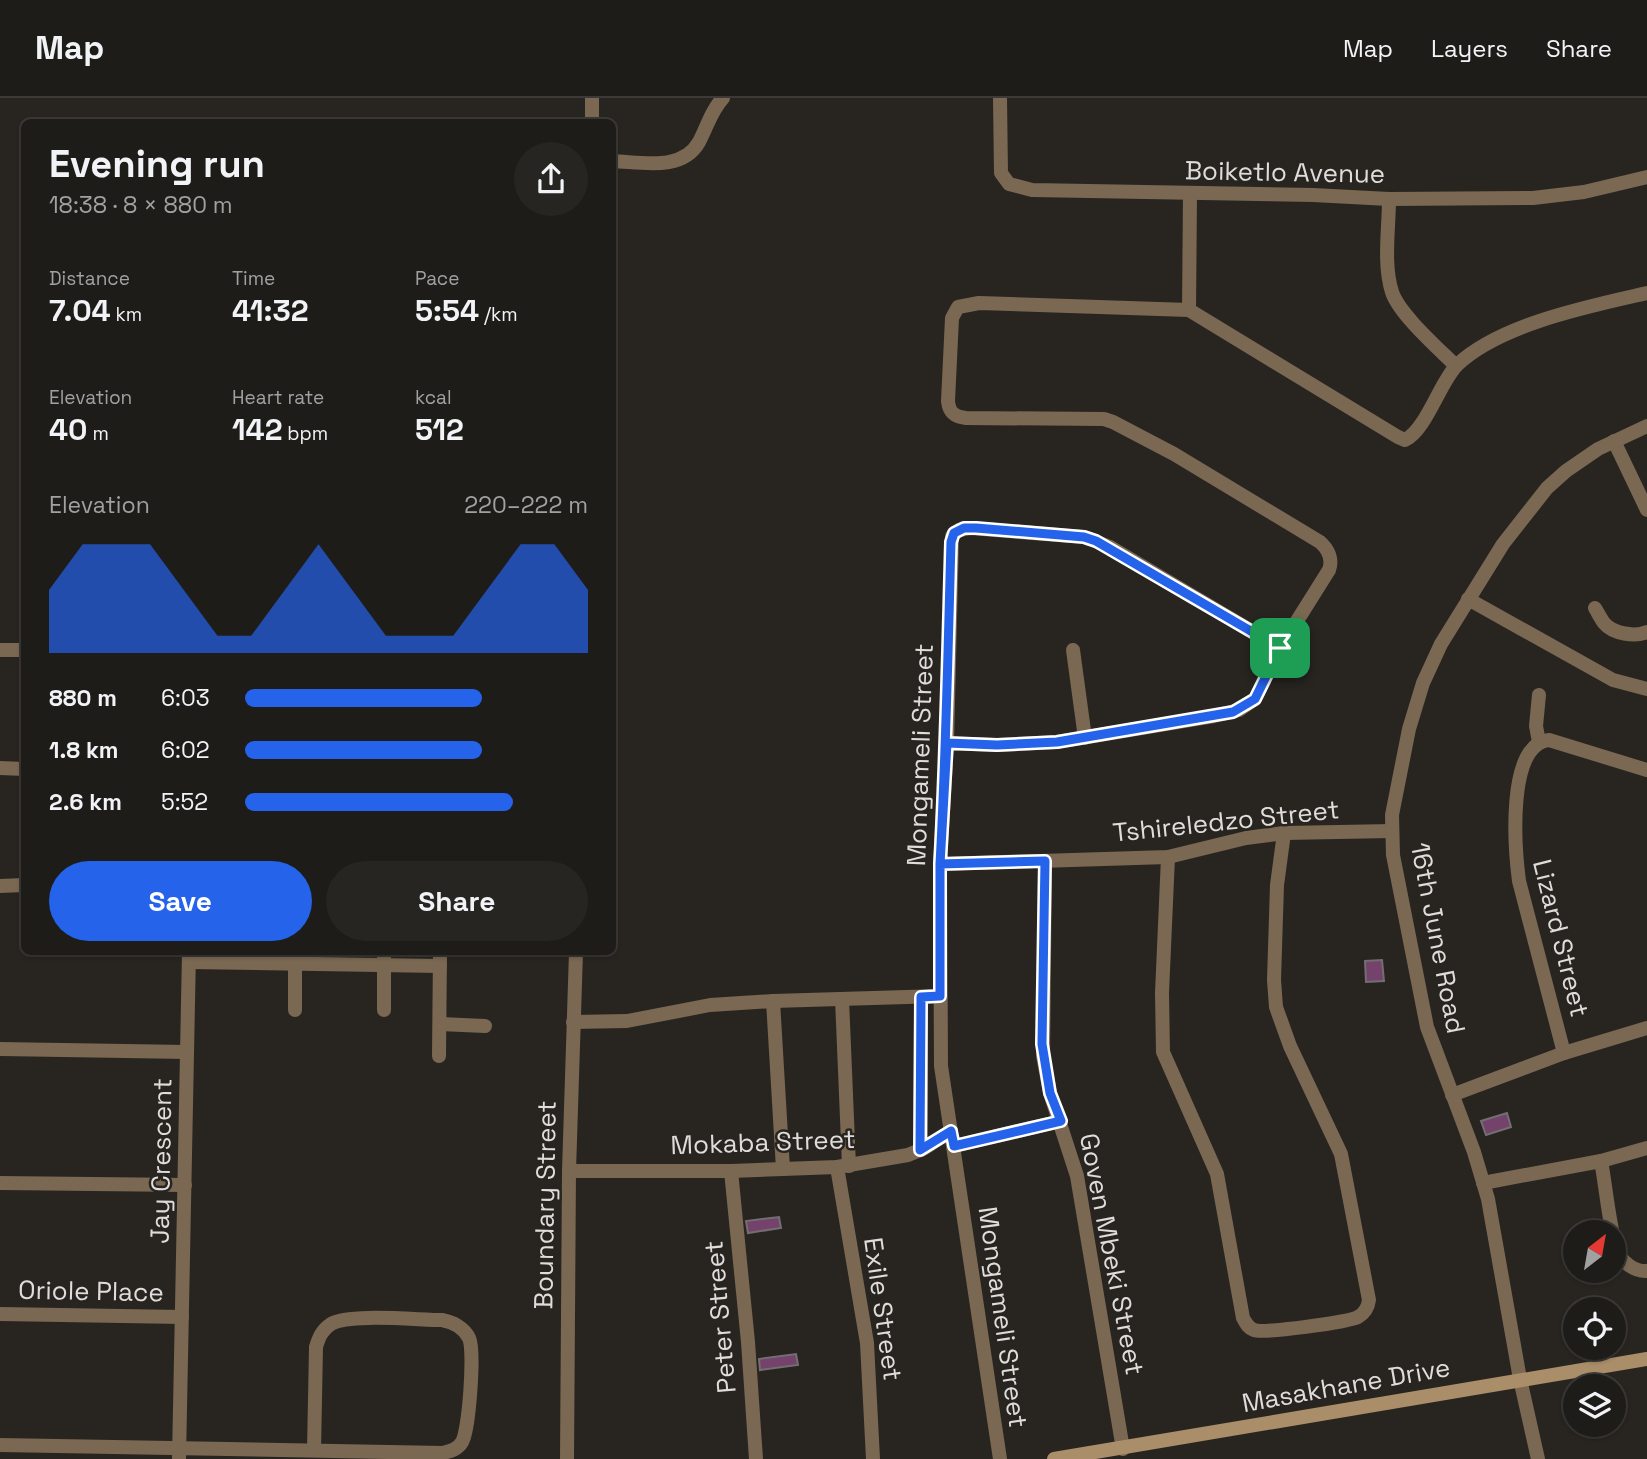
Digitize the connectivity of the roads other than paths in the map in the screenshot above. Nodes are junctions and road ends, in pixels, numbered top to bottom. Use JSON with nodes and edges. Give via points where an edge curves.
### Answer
{"nodes":[{"id":1,"x":592,"y":98,"type":"edge"},
{"id":2,"x":723,"y":98,"type":"edge"},
{"id":3,"x":1000,"y":98,"type":"edge"},
{"id":4,"x":592,"y":119,"type":"edge"},
{"id":5,"x":616,"y":161,"type":"edge"},
{"id":6,"x":1647,"y":177,"type":"edge"},
{"id":7,"x":1190,"y":194,"type":"junction"},
{"id":8,"x":1389,"y":199,"type":"junction"},
{"id":9,"x":1647,"y":293,"type":"edge"},
{"id":10,"x":1189,"y":310,"type":"junction"},
{"id":11,"x":1456,"y":366,"type":"junction"},
{"id":12,"x":1647,"y":426,"type":"edge"},
{"id":13,"x":1614,"y":441,"type":"junction"},
{"id":14,"x":1647,"y":510,"type":"edge"},
{"id":15,"x":1468,"y":599,"type":"junction"},
{"id":16,"x":1595,"y":608,"type":"dead end"},
{"id":17,"x":1647,"y":632,"type":"edge"},
{"id":18,"x":1280,"y":648,"type":"junction"},
{"id":19,"x":0,"y":650,"type":"edge"},
{"id":20,"x":21,"y":650,"type":"edge"},
{"id":21,"x":1073,"y":650,"type":"dead end"},
{"id":22,"x":1647,"y":689,"type":"edge"},
{"id":23,"x":1539,"y":695,"type":"dead end"},
{"id":24,"x":1085,"y":738,"type":"junction"},
{"id":25,"x":947,"y":743,"type":"junction"},
{"id":26,"x":1539,"y":743,"type":"junction"},
{"id":27,"x":0,"y":768,"type":"edge"},
{"id":28,"x":21,"y":769,"type":"edge"},
{"id":29,"x":1647,"y":770,"type":"edge"},
{"id":30,"x":1392,"y":831,"type":"junction"},
{"id":31,"x":1284,"y":833,"type":"junction"},
{"id":32,"x":1168,"y":857,"type":"junction"},
{"id":33,"x":1045,"y":861,"type":"junction"},
{"id":34,"x":940,"y":864,"type":"junction"},
{"id":35,"x":21,"y":885,"type":"edge"},
{"id":36,"x":0,"y":886,"type":"edge"},
{"id":37,"x":576,"y":955,"type":"edge"},
{"id":38,"x":189,"y":957,"type":"edge"},
{"id":39,"x":295,"y":958,"type":"edge"},
{"id":40,"x":384,"y":959,"type":"edge"},
{"id":41,"x":440,"y":959,"type":"edge"},
{"id":42,"x":940,"y":996,"type":"junction"},
{"id":43,"x":921,"y":997,"type":"junction"},
{"id":44,"x":842,"y":999,"type":"junction"},
{"id":45,"x":773,"y":1001,"type":"junction"},
{"id":46,"x":295,"y":1010,"type":"dead end"},
{"id":47,"x":384,"y":1010,"type":"dead end"},
{"id":48,"x":573,"y":1023,"type":"junction"},
{"id":49,"x":440,"y":1024,"type":"junction"},
{"id":50,"x":485,"y":1027,"type":"dead end"},
{"id":51,"x":1647,"y":1028,"type":"edge"},
{"id":52,"x":0,"y":1049,"type":"edge"},
{"id":53,"x":187,"y":1052,"type":"junction"},
{"id":54,"x":1564,"y":1053,"type":"junction"},
{"id":55,"x":439,"y":1056,"type":"dead end"},
{"id":56,"x":1452,"y":1095,"type":"junction"},
{"id":57,"x":1061,"y":1121,"type":"junction"},
{"id":58,"x":952,"y":1138,"type":"junction"},
{"id":59,"x":1647,"y":1148,"type":"edge"},
{"id":60,"x":920,"y":1150,"type":"junction"},
{"id":61,"x":1601,"y":1161,"type":"junction"},
{"id":62,"x":843,"y":1167,"type":"junction"},
{"id":63,"x":783,"y":1169,"type":"junction"},
{"id":64,"x":569,"y":1171,"type":"junction"},
{"id":65,"x":731,"y":1171,"type":"junction"},
{"id":66,"x":0,"y":1183,"type":"edge"},
{"id":67,"x":1483,"y":1183,"type":"junction"},
{"id":68,"x":185,"y":1185,"type":"junction"},
{"id":69,"x":1647,"y":1271,"type":"edge"},
{"id":70,"x":0,"y":1314,"type":"edge"},
{"id":71,"x":182,"y":1317,"type":"junction"},
{"id":72,"x":1647,"y":1359,"type":"edge"},
{"id":73,"x":1520,"y":1379,"type":"junction"},
{"id":74,"x":0,"y":1445,"type":"edge"},
{"id":75,"x":1123,"y":1449,"type":"junction"},
{"id":76,"x":314,"y":1450,"type":"junction"},
{"id":77,"x":179,"y":1454,"type":"edge"},
{"id":78,"x":568,"y":1459,"type":"edge"},
{"id":79,"x":756,"y":1459,"type":"edge"},
{"id":80,"x":873,"y":1459,"type":"edge"},
{"id":81,"x":1000,"y":1459,"type":"edge"},
{"id":82,"x":1054,"y":1459,"type":"edge"},
{"id":83,"x":1538,"y":1459,"type":"edge"}],
"edges":[{"from":1,"to":4,"type":"street"},
{"from":2,"to":5,"type":"street","via":[[686,158]]},
{"from":3,"to":7,"type":"street","name":"Boiketlo Avenue","via":[[1000,167],[1009,184],[1032,190]]},
{"from":6,"to":8,"type":"street","name":"Boiketlo Avenue","via":[[1544,198]]},
{"from":7,"to":8,"type":"street","name":"Boiketlo Avenue"},
{"from":7,"to":10,"type":"street"},
{"from":8,"to":11,"type":"street","via":[[1392,291],[1404,311]]},
{"from":9,"to":11,"type":"street","via":[[1536,322]]},
{"from":10,"to":11,"type":"street","via":[[1401,439],[1413,433]]},
{"from":10,"to":18,"type":"street","via":[[961,305],[952,318],[949,409],[966,418],[1104,419],[1120,424],[1320,542],[1331,561],[1329,570]]},
{"from":12,"to":13,"type":"street","name":"16th June Road"},
{"from":13,"to":14,"type":"street"},
{"from":13,"to":15,"type":"street","name":"16th June Road","via":[[1581,459],[1547,488]]},
{"from":15,"to":22,"type":"street","via":[[1612,680]]},
{"from":15,"to":30,"type":"street","name":"16th June Road","via":[[1436,655],[1416,703],[1394,799]]},
{"from":16,"to":17,"type":"street","via":[[1605,625],[1617,631],[1639,636]]},
{"from":18,"to":24,"type":"street","via":[[1255,699],[1239,710]]},
{"from":18,"to":25,"type":"street","name":"Mongameli Street","via":[[1096,541],[964,528],[954,533],[951,542]]},
{"from":19,"to":20,"type":"street"},
{"from":21,"to":24,"type":"street"},
{"from":23,"to":26,"type":"street"},
{"from":24,"to":25,"type":"street","via":[[1031,744]]},
{"from":25,"to":34,"type":"street","name":"Mongameli Street"},
{"from":26,"to":29,"type":"street","via":[[1553,741]]},
{"from":26,"to":54,"type":"street","name":"Lizard Street","via":[[1522,767],[1515,852]]},
{"from":27,"to":28,"type":"street"},
{"from":30,"to":31,"type":"street","name":"Tshireledzo Street"},
{"from":30,"to":56,"type":"street","name":"16th June Road","via":[[1427,1027]]},
{"from":31,"to":32,"type":"street","name":"Tshireledzo Street"},
{"from":31,"to":32,"type":"street","via":[[1278,885],[1276,1007],[1344,1166],[1369,1300],[1364,1313],[1351,1320],[1264,1332],[1249,1328],[1243,1318],[1217,1174],[1163,1052]]},
{"from":32,"to":33,"type":"street","name":"Tshireledzo Street"},
{"from":33,"to":34,"type":"street","name":"Tshireledzo Street"},
{"from":33,"to":57,"type":"street","name":"Goven Mbeki Street","via":[[1042,1044],[1050,1093]]},
{"from":34,"to":42,"type":"street","name":"Mongameli Street"},
{"from":35,"to":36,"type":"street"},
{"from":37,"to":48,"type":"street","name":"Boundary Street"},
{"from":38,"to":39,"type":"street"},
{"from":38,"to":53,"type":"street"},
{"from":39,"to":40,"type":"street"},
{"from":39,"to":46,"type":"street"},
{"from":40,"to":41,"type":"street"},
{"from":40,"to":47,"type":"street"},
{"from":41,"to":49,"type":"street"},
{"from":42,"to":43,"type":"street"},
{"from":42,"to":58,"type":"street","name":"Mongameli Street","via":[[941,1066]]},
{"from":43,"to":44,"type":"street"},
{"from":43,"to":60,"type":"street"},
{"from":44,"to":45,"type":"street"},
{"from":44,"to":62,"type":"street","name":"Exile Street"},
{"from":45,"to":48,"type":"street","via":[[710,1005],[627,1021]]},
{"from":45,"to":63,"type":"street"},
{"from":48,"to":64,"type":"street","name":"Boundary Street"},
{"from":49,"to":50,"type":"street"},
{"from":49,"to":55,"type":"street"},
{"from":51,"to":54,"type":"street"},
{"from":52,"to":53,"type":"street","name":"Jay Crescent"},
{"from":53,"to":68,"type":"street","name":"Jay Crescent"},
{"from":54,"to":56,"type":"street"},
{"from":56,"to":67,"type":"street","name":"16th June Road"},
{"from":57,"to":58,"type":"street","name":"Mokaba Street"},
{"from":57,"to":75,"type":"street","name":"Goven Mbeki Street","via":[[1077,1176]]},
{"from":58,"to":60,"type":"street","name":"Mokaba Street"},
{"from":58,"to":81,"type":"street","name":"Mongameli Street"},
{"from":59,"to":61,"type":"street"},
{"from":60,"to":62,"type":"street","name":"Mokaba Street"},
{"from":61,"to":67,"type":"street"},
{"from":61,"to":69,"type":"street","via":[[1617,1252],[1628,1265]]},
{"from":62,"to":63,"type":"street","name":"Mokaba Street"},
{"from":62,"to":80,"type":"street","name":"Exile Street","via":[[867,1343]]},
{"from":63,"to":65,"type":"street","name":"Mokaba Street"},
{"from":64,"to":65,"type":"street","name":"Mokaba Street"},
{"from":64,"to":78,"type":"street","name":"Boundary Street"},
{"from":65,"to":79,"type":"street","name":"Peter Street"},
{"from":66,"to":68,"type":"street"},
{"from":67,"to":73,"type":"street","name":"16th June Road"},
{"from":68,"to":71,"type":"street","name":"Jay Crescent"},
{"from":70,"to":71,"type":"street","name":"Oriole Place"},
{"from":71,"to":77,"type":"street","name":"Jay Crescent"},
{"from":72,"to":73,"type":"street","name":"Masakhane Drive"},
{"from":73,"to":75,"type":"street","name":"Masakhane Drive"},
{"from":73,"to":83,"type":"street","name":"16th June Road"},
{"from":74,"to":77,"type":"street"},
{"from":75,"to":82,"type":"street","name":"Masakhane Drive"},
{"from":76,"to":76,"type":"street","via":[[443,1453],[460,1446],[468,1424],[468,1337],[442,1320],[350,1319],[330,1325],[316,1347]]},
{"from":76,"to":77,"type":"street"}]}
